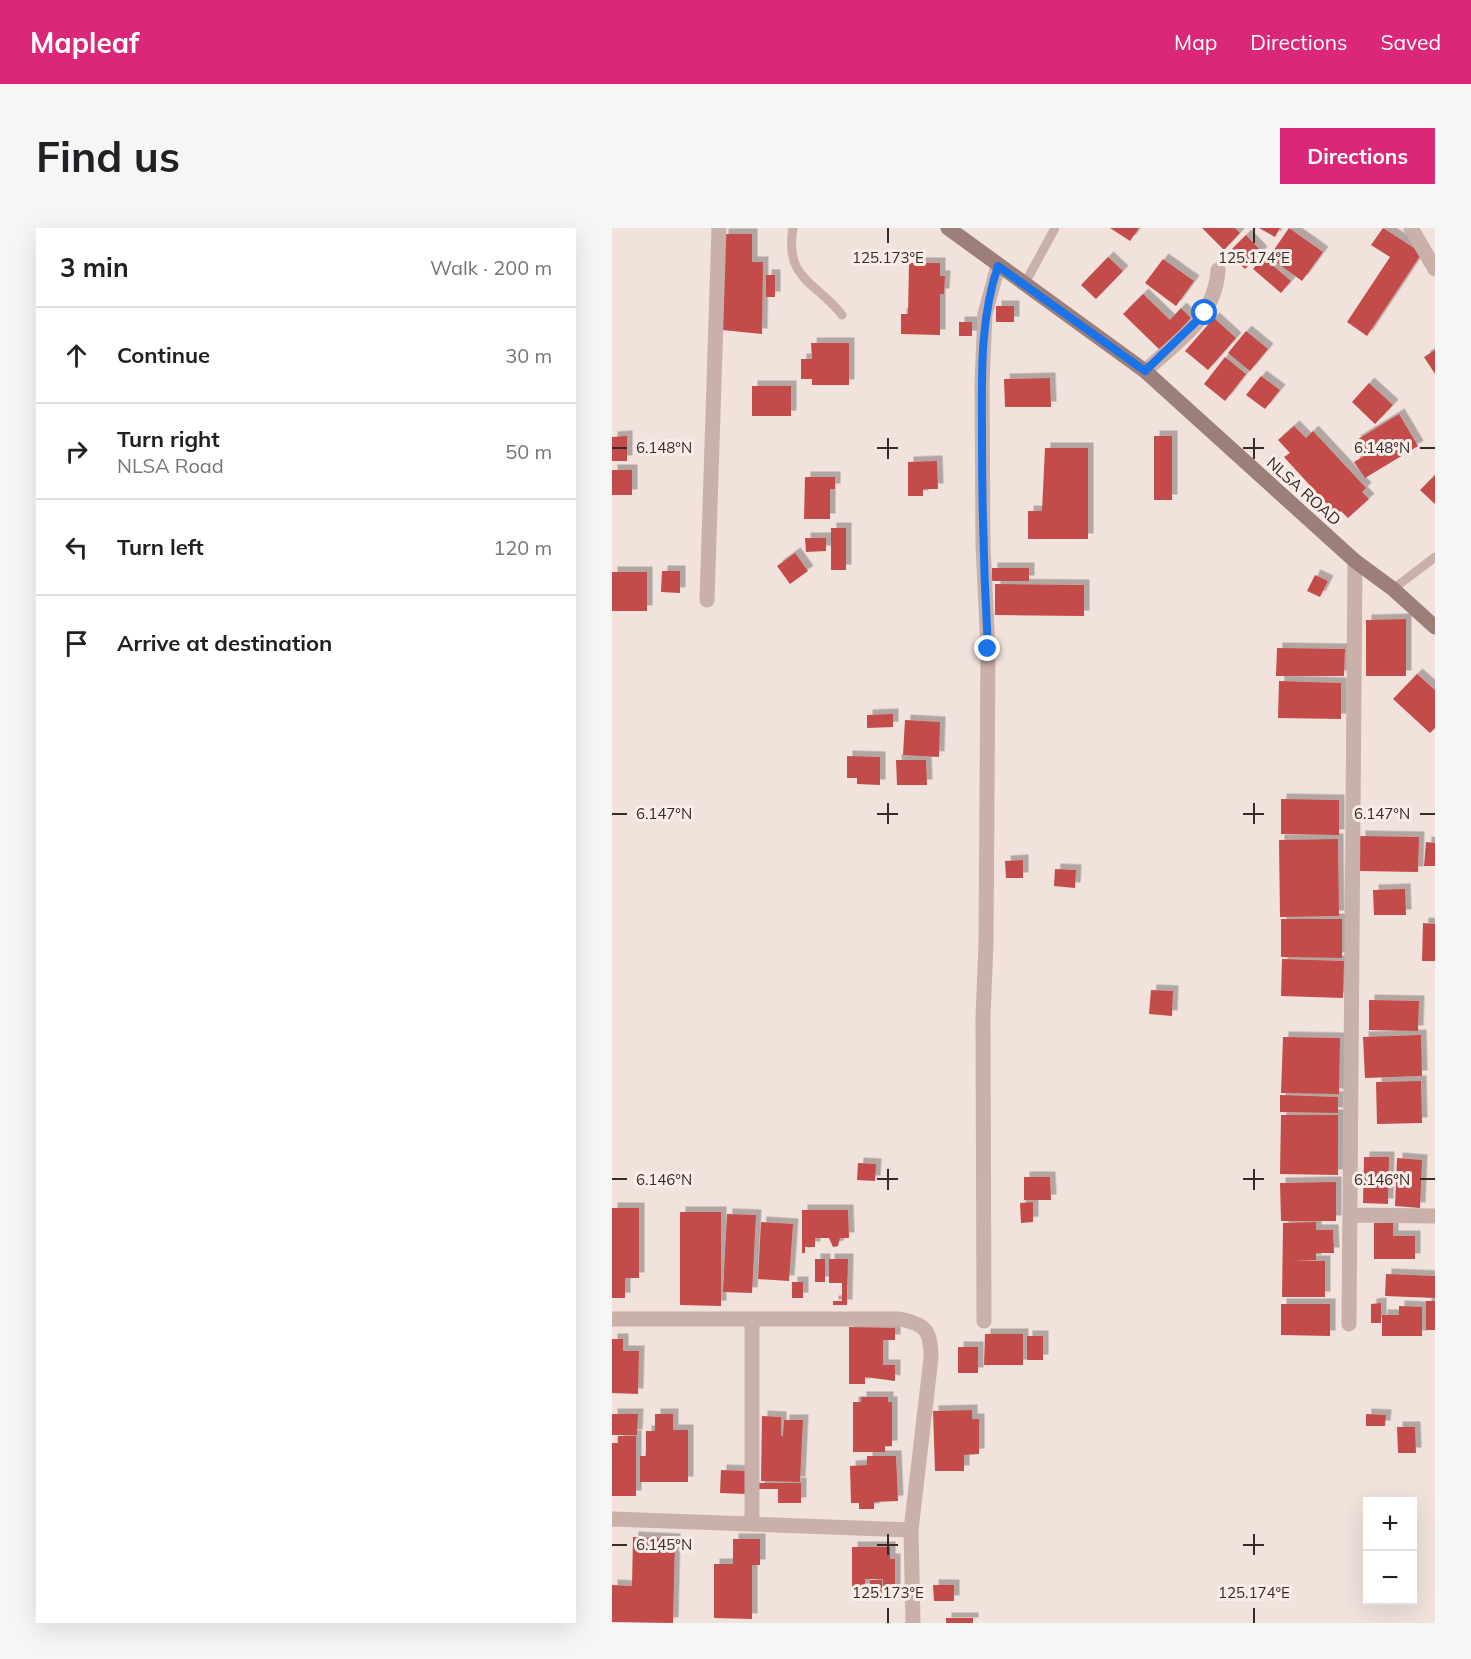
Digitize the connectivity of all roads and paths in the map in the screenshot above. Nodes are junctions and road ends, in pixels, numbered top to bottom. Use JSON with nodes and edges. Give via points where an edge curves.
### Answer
{"nodes":[{"id":1,"x":719,"y":228,"type":"edge"},
{"id":2,"x":793,"y":228,"type":"edge"},
{"id":3,"x":948,"y":228,"type":"edge"},
{"id":4,"x":1055,"y":228,"type":"edge"},
{"id":5,"x":1411,"y":228,"type":"edge"},
{"id":6,"x":998,"y":266,"type":"junction"},
{"id":7,"x":1435,"y":268,"type":"edge"},
{"id":8,"x":1218,"y":270,"type":"dead end"},
{"id":9,"x":1024,"y":285,"type":"junction"},
{"id":10,"x":842,"y":315,"type":"dead end"},
{"id":11,"x":1145,"y":371,"type":"junction"},
{"id":12,"x":1435,"y":557,"type":"edge"},
{"id":13,"x":1355,"y":561,"type":"junction"},
{"id":14,"x":1393,"y":589,"type":"junction"},
{"id":15,"x":707,"y":600,"type":"dead end"},
{"id":16,"x":1435,"y":627,"type":"edge"},
{"id":17,"x":1351,"y":1215,"type":"junction"},
{"id":18,"x":1435,"y":1216,"type":"edge"},
{"id":19,"x":612,"y":1318,"type":"edge"},
{"id":20,"x":752,"y":1321,"type":"junction"},
{"id":21,"x":984,"y":1322,"type":"dead end"},
{"id":22,"x":1349,"y":1324,"type":"dead end"},
{"id":23,"x":612,"y":1519,"type":"edge"},
{"id":24,"x":752,"y":1523,"type":"junction"},
{"id":25,"x":911,"y":1530,"type":"junction"},
{"id":26,"x":913,"y":1623,"type":"edge"}],
"edges":[{"from":1,"to":15,"type":"street"},
{"from":2,"to":10,"type":"lane","via":[[794,263],[801,278]]},
{"from":3,"to":6,"type":"main road","name":"NLSA ROAD"},
{"from":4,"to":9,"type":"lane"},
{"from":5,"to":7,"type":"street"},
{"from":6,"to":9,"type":"main road","name":"NLSA ROAD"},
{"from":6,"to":21,"type":"street","via":[[985,314],[982,383],[982,545],[988,649],[982,1018]]},
{"from":8,"to":11,"type":"street","via":[[1215,295],[1205,313]]},
{"from":9,"to":11,"type":"main road","name":"NLSA ROAD"},
{"from":11,"to":13,"type":"main road","name":"NLSA ROAD"},
{"from":12,"to":14,"type":"lane"},
{"from":13,"to":14,"type":"main road","name":"NLSA ROAD"},
{"from":13,"to":17,"type":"street"},
{"from":14,"to":16,"type":"main road","name":"NLSA ROAD"},
{"from":17,"to":18,"type":"street"},
{"from":17,"to":22,"type":"street"},
{"from":19,"to":20,"type":"street"},
{"from":20,"to":24,"type":"street"},
{"from":20,"to":25,"type":"street","via":[[900,1319],[916,1322],[925,1329],[931,1339],[931,1358]]},
{"from":23,"to":24,"type":"street"},
{"from":24,"to":25,"type":"street"},
{"from":25,"to":26,"type":"street"}]}
